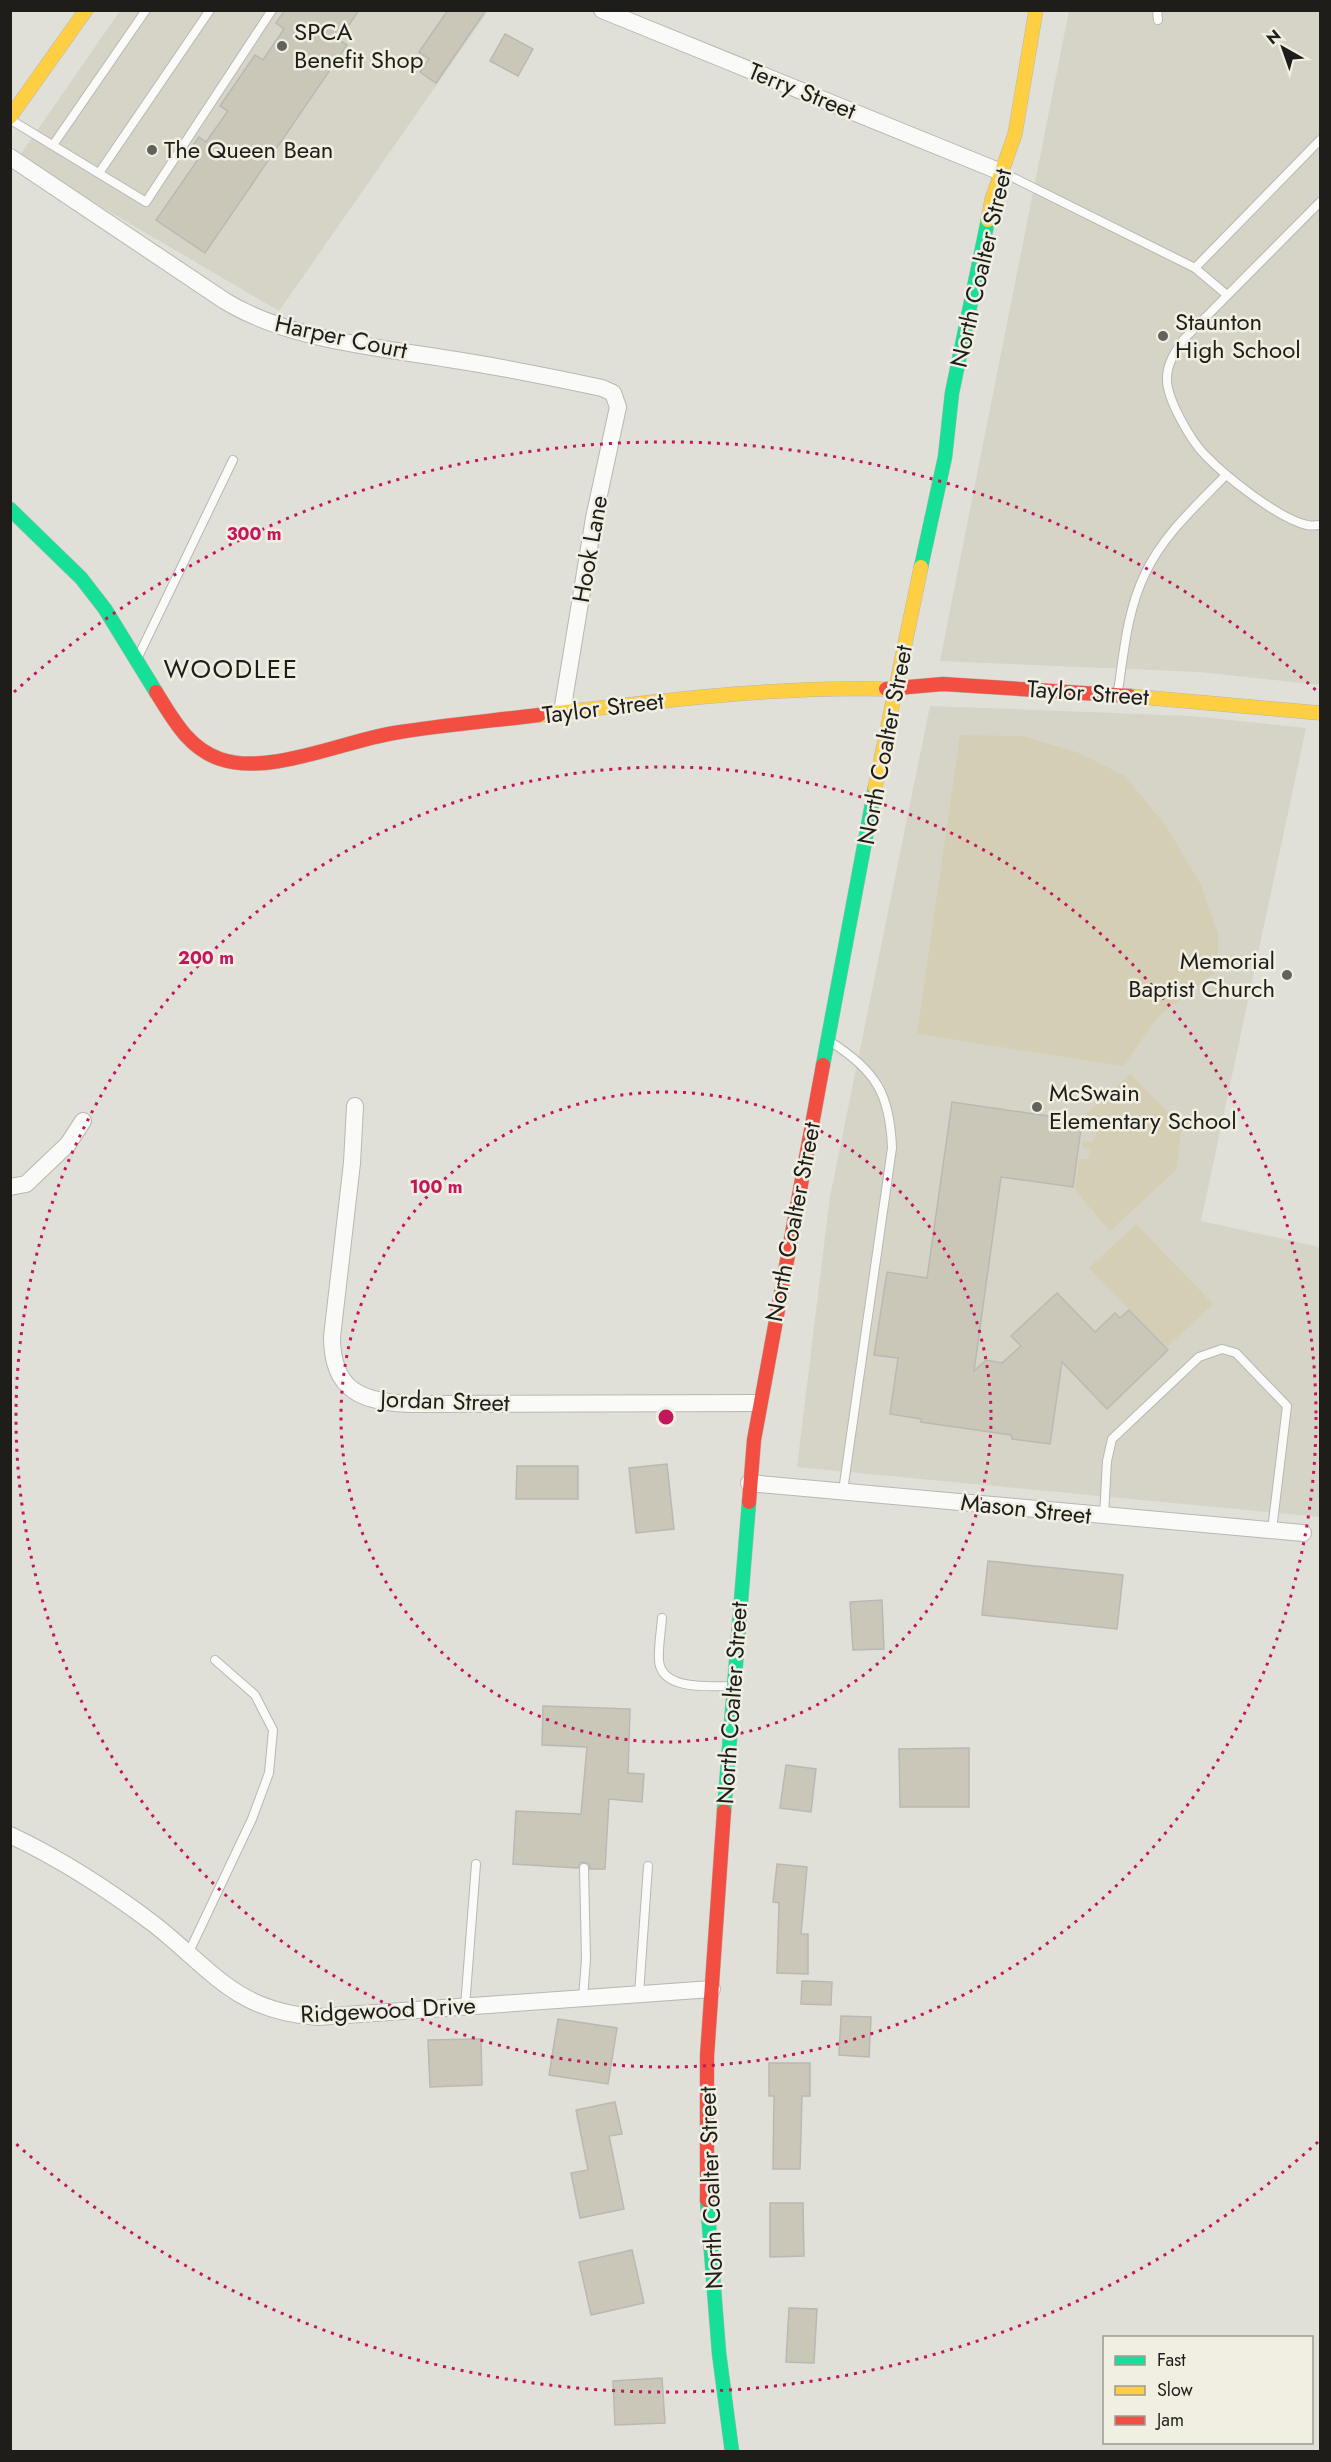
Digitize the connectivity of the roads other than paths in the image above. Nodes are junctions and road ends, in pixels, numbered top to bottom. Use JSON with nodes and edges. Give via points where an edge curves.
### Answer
{"nodes":[{"id":1,"x":86,"y":10,"type":"edge"},
{"id":2,"x":146,"y":10,"type":"edge"},
{"id":3,"x":210,"y":10,"type":"edge"},
{"id":4,"x":272,"y":10,"type":"edge"},
{"id":5,"x":602,"y":10,"type":"edge"},
{"id":6,"x":1036,"y":10,"type":"edge"},
{"id":7,"x":1157,"y":10,"type":"edge"},
{"id":8,"x":1158,"y":20,"type":"dead end"},
{"id":9,"x":10,"y":118,"type":"edge"},
{"id":10,"x":1320,"y":140,"type":"edge"},
{"id":11,"x":53,"y":145,"type":"junction"},
{"id":12,"x":10,"y":158,"type":"edge"},
{"id":13,"x":1001,"y":172,"type":"junction"},
{"id":14,"x":99,"y":173,"type":"junction"},
{"id":15,"x":1320,"y":202,"type":"edge"},
{"id":16,"x":1195,"y":268,"type":"junction"},
{"id":17,"x":1227,"y":295,"type":"junction"},
{"id":18,"x":609,"y":390,"type":"joint"},
{"id":19,"x":233,"y":460,"type":"dead end"},
{"id":20,"x":1226,"y":474,"type":"junction"},
{"id":21,"x":10,"y":509,"type":"edge"},
{"id":22,"x":1320,"y":525,"type":"edge"},
{"id":23,"x":137,"y":660,"type":"junction"},
{"id":24,"x":894,"y":689,"type":"junction"},
{"id":25,"x":1118,"y":695,"type":"junction"},
{"id":26,"x":562,"y":712,"type":"junction"},
{"id":27,"x":1320,"y":713,"type":"edge"},
{"id":28,"x":828,"y":1040,"type":"junction"},
{"id":29,"x":355,"y":1106,"type":"dead end"},
{"id":30,"x":83,"y":1120,"type":"dead end"},
{"id":31,"x":10,"y":1187,"type":"edge"},
{"id":32,"x":759,"y":1403,"type":"junction"},
{"id":33,"x":749,"y":1483,"type":"junction"},
{"id":34,"x":843,"y":1491,"type":"junction"},
{"id":35,"x":1104,"y":1516,"type":"junction"},
{"id":36,"x":1272,"y":1530,"type":"junction"},
{"id":37,"x":1303,"y":1533,"type":"dead end"},
{"id":38,"x":662,"y":1618,"type":"dead end"},
{"id":39,"x":215,"y":1660,"type":"dead end"},
{"id":40,"x":733,"y":1686,"type":"junction"},
{"id":41,"x":10,"y":1835,"type":"edge"},
{"id":42,"x":476,"y":1864,"type":"dead end"},
{"id":43,"x":648,"y":1866,"type":"dead end"},
{"id":44,"x":584,"y":1868,"type":"dead end"},
{"id":45,"x":188,"y":1954,"type":"junction"},
{"id":46,"x":712,"y":1989,"type":"junction"},
{"id":47,"x":639,"y":1994,"type":"junction"},
{"id":48,"x":583,"y":1998,"type":"junction"},
{"id":49,"x":465,"y":2007,"type":"junction"},
{"id":50,"x":732,"y":2451,"type":"edge"}],
"edges":[{"from":1,"to":9,"type":"street"},
{"from":2,"to":11,"type":"lane"},
{"from":3,"to":14,"type":"lane"},
{"from":4,"to":14,"type":"lane","via":[[146,202]]},
{"from":5,"to":13,"type":"street","name":"Terry Street"},
{"from":6,"to":13,"type":"street","name":"North Coalter Street","via":[[1015,134]]},
{"from":7,"to":8,"type":"lane"},
{"from":9,"to":11,"type":"lane"},
{"from":10,"to":16,"type":"lane"},
{"from":11,"to":14,"type":"lane"},
{"from":12,"to":18,"type":"street","name":"Harper Court","via":[[225,301],[278,327]]},
{"from":13,"to":16,"type":"lane"},
{"from":13,"to":24,"type":"street","name":"North Coalter Street","via":[[992,199],[952,393],[945,457]]},
{"from":15,"to":17,"type":"lane"},
{"from":16,"to":17,"type":"lane"},
{"from":17,"to":20,"type":"lane","via":[[1183,340],[1171,359],[1167,378],[1169,394],[1184,423],[1203,453]]},
{"from":18,"to":26,"type":"street","name":"Hook Lane","via":[[616,396],[618,407],[594,518]]},
{"from":19,"to":23,"type":"lane"},
{"from":20,"to":22,"type":"lane","via":[[1277,511],[1307,525]]},
{"from":20,"to":25,"type":"lane","via":[[1180,523],[1145,574],[1127,633]]},
{"from":21,"to":23,"type":"street","name":"Taylor Street","via":[[81,578]]},
{"from":23,"to":26,"type":"street","name":"Taylor Street","via":[[189,740],[208,754],[236,763],[268,763],[393,733]]},
{"from":24,"to":25,"type":"street","name":"Taylor Street","via":[[943,684]]},
{"from":24,"to":26,"type":"street","name":"Taylor Street","via":[[702,696]]},
{"from":24,"to":28,"type":"street","name":"North Coalter Street"},
{"from":25,"to":27,"type":"street","name":"Taylor Street"},
{"from":28,"to":32,"type":"street","name":"North Coalter Street"},
{"from":28,"to":34,"type":"lane","via":[[857,1059],[873,1078],[889,1116],[892,1148]]},
{"from":29,"to":32,"type":"street","name":"Jordan Street","via":[[332,1356],[341,1376],[359,1394],[382,1403],[411,1404]]},
{"from":30,"to":31,"type":"street","via":[[68,1144],[26,1184]]},
{"from":32,"to":33,"type":"street","name":"North Coalter Street"},
{"from":33,"to":34,"type":"street","name":"Mason Street"},
{"from":33,"to":40,"type":"street","name":"North Coalter Street"},
{"from":34,"to":35,"type":"street","name":"Mason Street"},
{"from":35,"to":36,"type":"street","name":"Mason Street"},
{"from":35,"to":36,"type":"lane","via":[[1112,1439],[1199,1357],[1222,1349],[1236,1353],[1287,1406]]},
{"from":36,"to":37,"type":"street","name":"Mason Street"},
{"from":38,"to":40,"type":"lane","via":[[659,1663],[666,1675],[676,1684]]},
{"from":39,"to":45,"type":"lane","via":[[255,1695],[273,1730],[269,1773],[252,1819]]},
{"from":40,"to":46,"type":"street","name":"North Coalter Street"},
{"from":41,"to":45,"type":"street","name":"Ridgewood Drive","via":[[97,1881]]},
{"from":42,"to":49,"type":"lane"},
{"from":43,"to":47,"type":"lane"},
{"from":44,"to":48,"type":"lane"},
{"from":45,"to":49,"type":"street","name":"Ridgewood Drive","via":[[237,1995],[290,2014],[318,2017]]},
{"from":46,"to":47,"type":"street","name":"Ridgewood Drive"},
{"from":46,"to":50,"type":"street","name":"North Coalter Street","via":[[707,2056],[706,2192],[719,2353]]},
{"from":47,"to":48,"type":"street","name":"Ridgewood Drive"},
{"from":48,"to":49,"type":"street","name":"Ridgewood Drive"}]}
